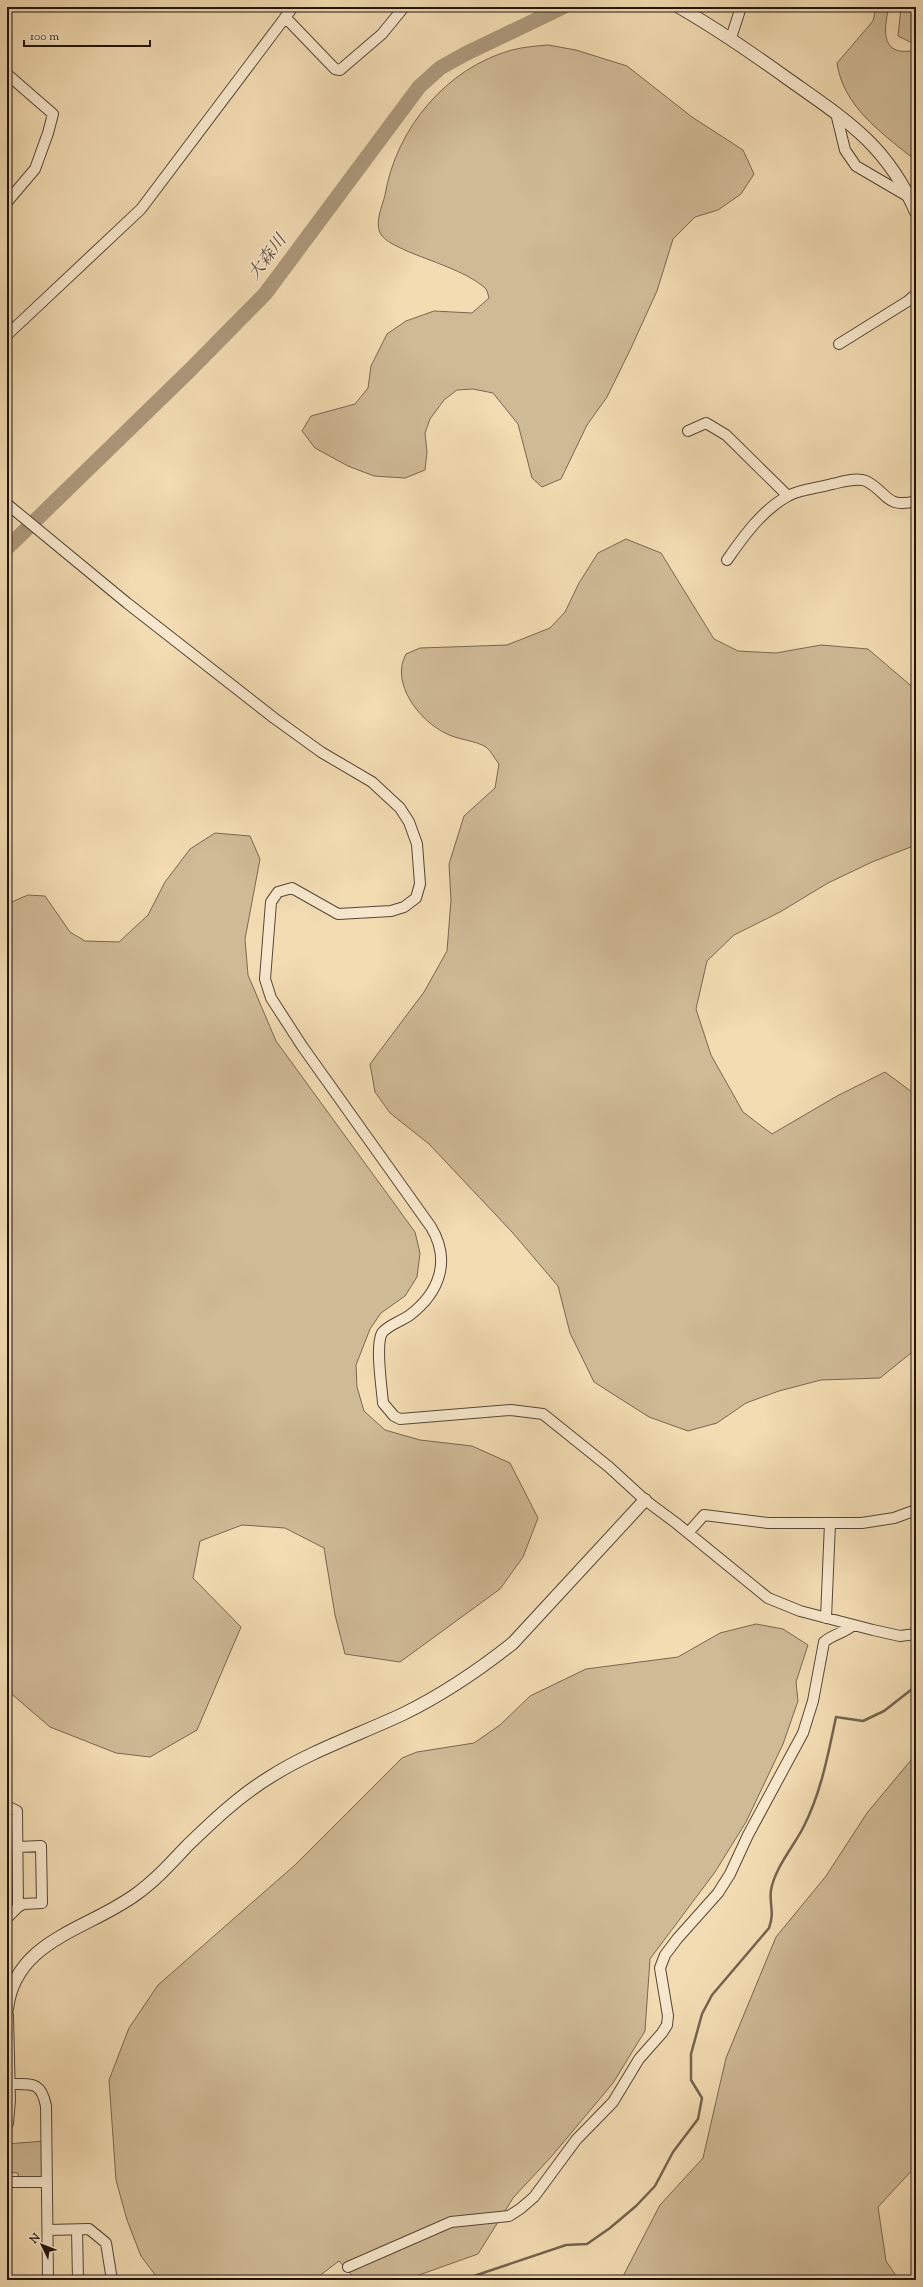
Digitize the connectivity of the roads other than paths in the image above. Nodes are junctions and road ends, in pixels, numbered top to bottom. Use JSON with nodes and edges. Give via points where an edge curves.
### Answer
{"nodes":[{"id":1,"x":293,"y":7,"type":"edge"},
{"id":2,"x":404,"y":7,"type":"edge"},
{"id":3,"x":679,"y":7,"type":"edge"},
{"id":4,"x":741,"y":7,"type":"edge"},
{"id":5,"x":286,"y":17,"type":"junction"},
{"id":6,"x":731,"y":38,"type":"junction"},
{"id":7,"x":7,"y":74,"type":"edge"},
{"id":8,"x":836,"y":113,"type":"junction"},
{"id":9,"x":909,"y":197,"type":"junction"},
{"id":10,"x":7,"y":202,"type":"edge"},
{"id":11,"x":916,"y":212,"type":"edge"},
{"id":12,"x":916,"y":294,"type":"edge"},
{"id":13,"x":7,"y":335,"type":"edge"},
{"id":14,"x":839,"y":344,"type":"dead end"},
{"id":15,"x":688,"y":432,"type":"dead end"},
{"id":16,"x":788,"y":496,"type":"junction"},
{"id":17,"x":916,"y":501,"type":"edge"},
{"id":18,"x":7,"y":504,"type":"edge"},
{"id":19,"x":727,"y":560,"type":"dead end"},
{"id":20,"x":645,"y":1500,"type":"junction"},
{"id":21,"x":916,"y":1510,"type":"edge"},
{"id":22,"x":830,"y":1523,"type":"junction"},
{"id":23,"x":688,"y":1533,"type":"junction"},
{"id":24,"x":826,"y":1618,"type":"junction"},
{"id":25,"x":854,"y":1625,"type":"junction"},
{"id":26,"x":916,"y":1634,"type":"edge"},
{"id":27,"x":7,"y":1806,"type":"edge"},
{"id":28,"x":18,"y":1847,"type":"junction"},
{"id":29,"x":18,"y":1907,"type":"junction"},
{"id":30,"x":7,"y":1918,"type":"edge"},
{"id":31,"x":7,"y":2009,"type":"edge"},
{"id":32,"x":7,"y":2015,"type":"edge"},
{"id":33,"x":9,"y":2084,"type":"junction"},
{"id":34,"x":7,"y":2123,"type":"edge"},
{"id":35,"x":7,"y":2182,"type":"edge"},
{"id":36,"x":47,"y":2182,"type":"junction"},
{"id":37,"x":48,"y":2230,"type":"junction"},
{"id":38,"x":77,"y":2230,"type":"junction"},
{"id":39,"x":348,"y":2267,"type":"dead end"},
{"id":40,"x":48,"y":2280,"type":"edge"},
{"id":41,"x":78,"y":2280,"type":"edge"},
{"id":42,"x":112,"y":2280,"type":"edge"}],
"edges":[{"from":1,"to":5,"type":"street"},
{"from":2,"to":5,"type":"street","via":[[382,34],[340,70],[335,69]]},
{"from":3,"to":6,"type":"street"},
{"from":4,"to":6,"type":"street"},
{"from":5,"to":13,"type":"street","via":[[141,209]]},
{"from":6,"to":8,"type":"street"},
{"from":7,"to":10,"type":"street","via":[[53,114],[35,169]]},
{"from":8,"to":9,"type":"street","via":[[858,129],[880,153],[901,179]]},
{"from":8,"to":9,"type":"street","via":[[845,150],[856,166]]},
{"from":9,"to":11,"type":"street"},
{"from":12,"to":14,"type":"street"},
{"from":15,"to":16,"type":"street","via":[[706,423],[726,435]]},
{"from":16,"to":17,"type":"street","via":[[858,480],[865,481],[893,502],[902,505]]},
{"from":16,"to":19,"type":"street","via":[[760,518],[743,536]]},
{"from":18,"to":20,"type":"street","via":[[127,604],[274,718],[321,752],[372,782],[400,808],[414,835],[420,884],[419,892],[412,902],[391,911],[338,914],[298,890],[285,888],[278,892],[271,902],[266,957],[265,979],[271,998],[438,1238],[441,1250],[439,1277],[432,1292],[418,1308],[387,1329],[380,1338],[383,1403],[394,1416],[400,1418],[511,1410],[543,1414]]},
{"from":20,"to":23,"type":"street"},
{"from":20,"to":31,"type":"street","via":[[513,1643],[484,1666],[424,1702],[313,1754],[246,1792],[136,1894],[32,1956],[13,1982]]},
{"from":21,"to":22,"type":"street","via":[[881,1521]]},
{"from":22,"to":23,"type":"street","via":[[768,1523],[704,1515]]},
{"from":22,"to":24,"type":"street"},
{"from":23,"to":24,"type":"street","via":[[768,1598]]},
{"from":24,"to":25,"type":"street"},
{"from":25,"to":26,"type":"street","via":[[900,1636]]},
{"from":25,"to":39,"type":"street","via":[[833,1634],[824,1642],[814,1701],[803,1733],[730,1874],[718,1893],[665,1955],[660,1968],[668,2016],[666,2025],[639,2059],[613,2102],[576,2140],[534,2197],[509,2216],[451,2222]]},
{"from":27,"to":28,"type":"street","via":[[17,1811]]},
{"from":28,"to":29,"type":"street"},
{"from":28,"to":29,"type":"street","via":[[41,1846],[42,1903],[23,1904]]},
{"from":29,"to":30,"type":"street"},
{"from":32,"to":33,"type":"street"},
{"from":33,"to":34,"type":"street"},
{"from":33,"to":36,"type":"street","via":[[30,2084],[43,2092],[46,2106]]},
{"from":35,"to":36,"type":"street"},
{"from":36,"to":37,"type":"street"},
{"from":37,"to":38,"type":"street"},
{"from":37,"to":40,"type":"street"},
{"from":38,"to":41,"type":"street"},
{"from":38,"to":42,"type":"street","via":[[89,2229],[106,2243]]}]}
